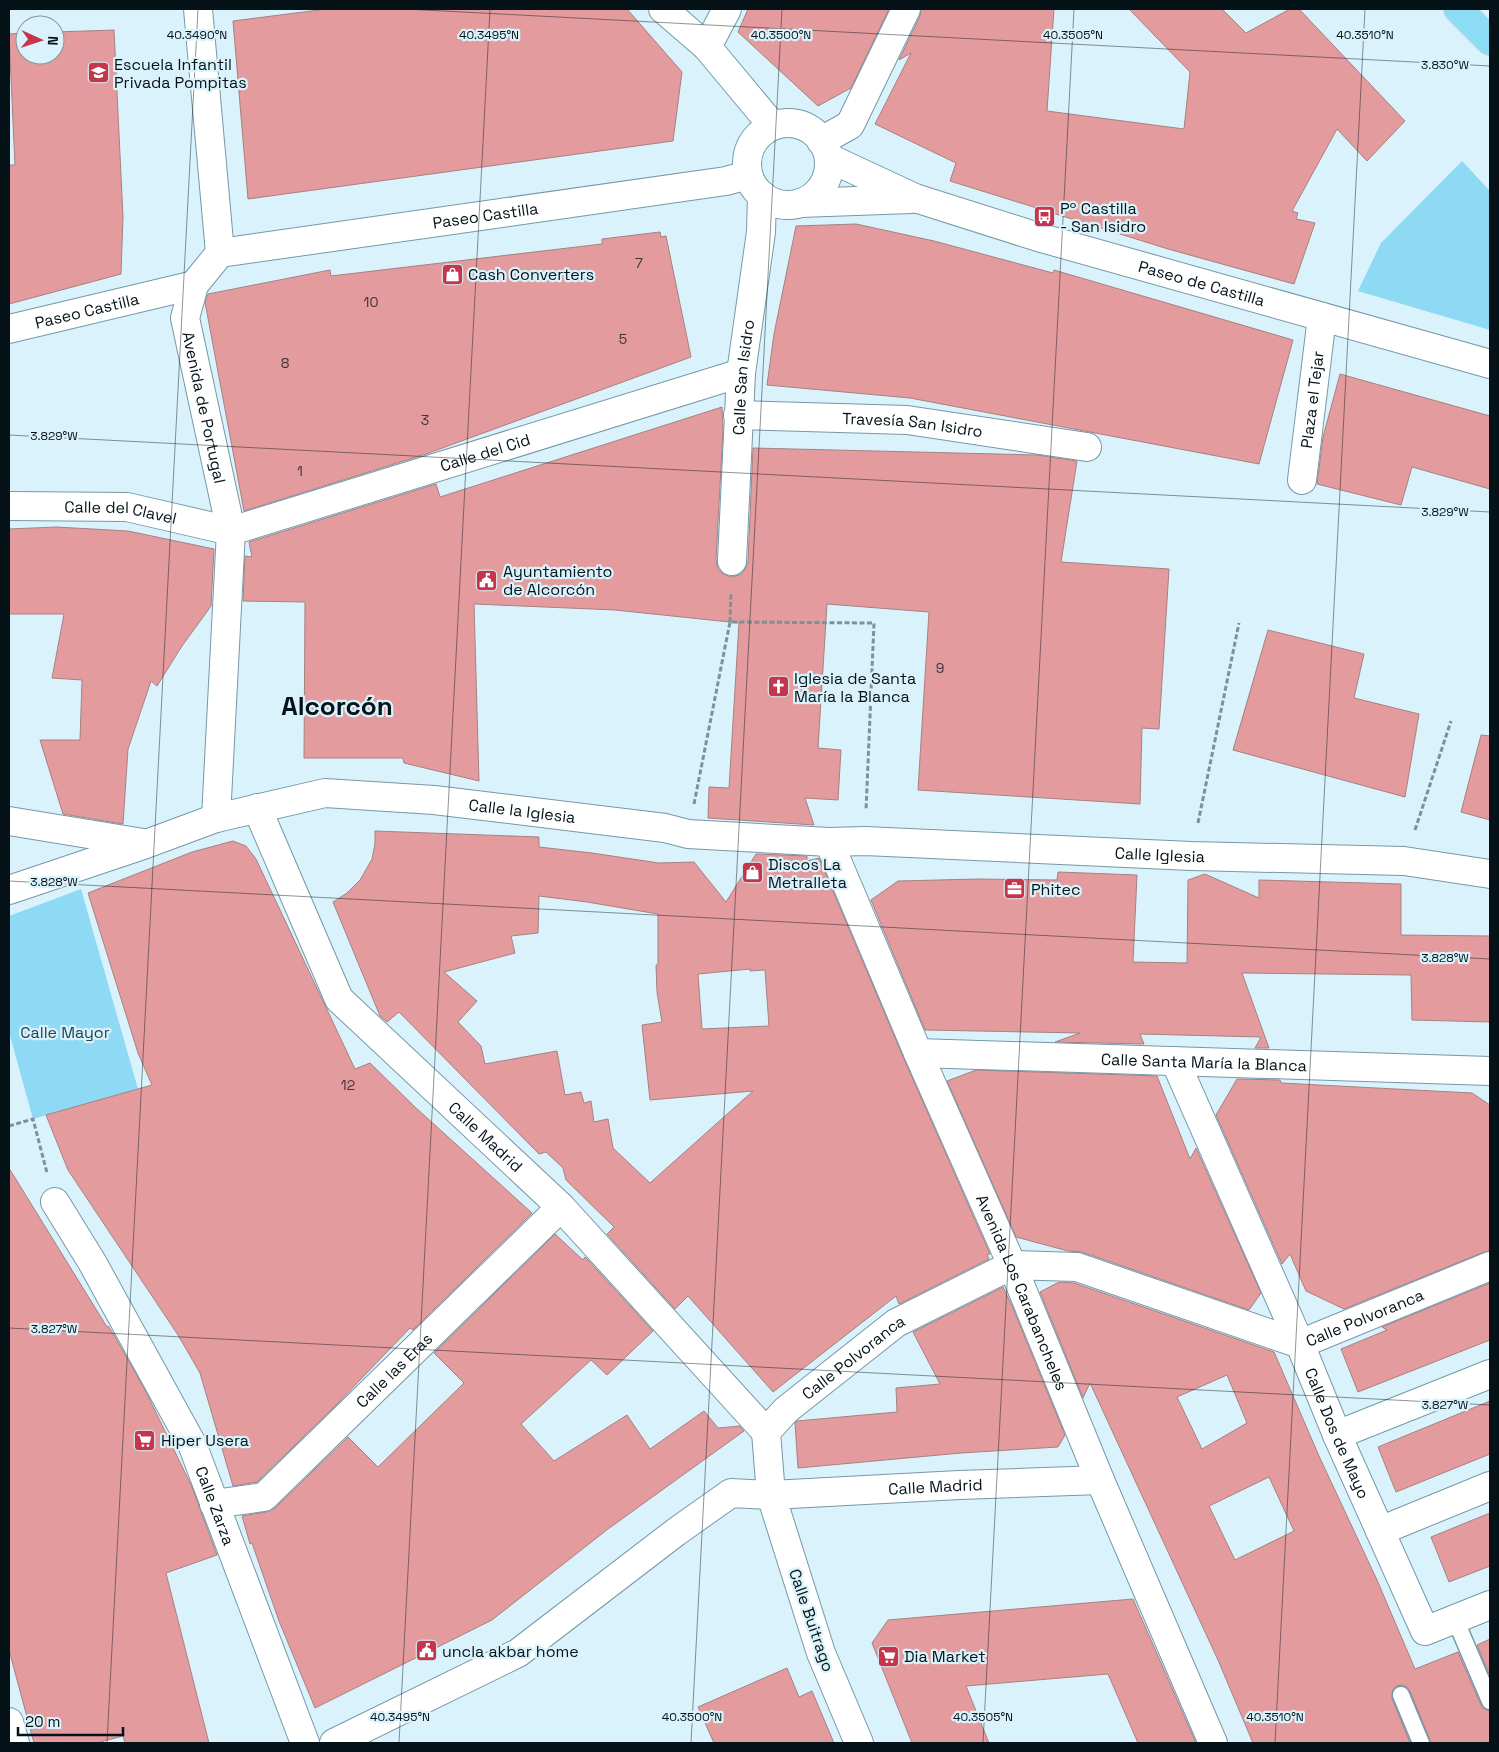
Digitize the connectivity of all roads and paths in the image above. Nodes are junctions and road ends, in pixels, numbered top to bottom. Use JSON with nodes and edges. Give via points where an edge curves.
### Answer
{"nodes":[{"id":1,"x":198,"y":9,"type":"edge"},
{"id":2,"x":663,"y":9,"type":"edge"},
{"id":3,"x":727,"y":9,"type":"edge"},
{"id":4,"x":906,"y":9,"type":"edge"},
{"id":5,"x":1458,"y":9,"type":"edge"},
{"id":6,"x":1490,"y":41,"type":"edge"},
{"id":7,"x":707,"y":47,"type":"junction"},
{"id":8,"x":772,"y":125,"type":"junction"},
{"id":9,"x":825,"y":149,"type":"junction"},
{"id":10,"x":755,"y":185,"type":"junction"},
{"id":11,"x":915,"y":198,"type":"junction"},
{"id":12,"x":800,"y":203,"type":"junction"},
{"id":13,"x":220,"y":253,"type":"junction"},
{"id":14,"x":194,"y":285,"type":"junction"},
{"id":15,"x":1322,"y":317,"type":"junction"},
{"id":16,"x":9,"y":329,"type":"edge"},
{"id":17,"x":1490,"y":364,"type":"edge"},
{"id":18,"x":740,"y":373,"type":"junction"},
{"id":19,"x":738,"y":415,"type":"junction"},
{"id":20,"x":1087,"y":447,"type":"dead end"},
{"id":21,"x":1302,"y":480,"type":"dead end"},
{"id":22,"x":9,"y":506,"type":"edge"},
{"id":23,"x":231,"y":531,"type":"junction"},
{"id":24,"x":732,"y":561,"type":"dead end"},
{"id":25,"x":1239,"y":623,"type":"dead end"},
{"id":26,"x":1451,"y":721,"type":"dead end"},
{"id":27,"x":257,"y":808,"type":"junction"},
{"id":28,"x":216,"y":818,"type":"junction"},
{"id":29,"x":9,"y":821,"type":"edge"},
{"id":30,"x":688,"y":834,"type":"junction"},
{"id":31,"x":865,"y":841,"type":"junction"},
{"id":32,"x":829,"y":842,"type":"junction"},
{"id":33,"x":146,"y":844,"type":"junction"},
{"id":34,"x":1192,"y":856,"type":"junction"},
{"id":35,"x":1404,"y":861,"type":"junction"},
{"id":36,"x":1490,"y":874,"type":"edge"},
{"id":37,"x":9,"y":890,"type":"edge"},
{"id":38,"x":918,"y":1053,"type":"junction"},
{"id":39,"x":1175,"y":1061,"type":"junction"},
{"id":40,"x":1490,"y":1071,"type":"edge"},
{"id":41,"x":9,"y":1126,"type":"edge"},
{"id":42,"x":55,"y":1202,"type":"joint"},
{"id":43,"x":561,"y":1207,"type":"junction"},
{"id":44,"x":1012,"y":1264,"type":"junction"},
{"id":45,"x":1490,"y":1266,"type":"edge"},
{"id":46,"x":1300,"y":1344,"type":"junction"},
{"id":47,"x":1490,"y":1374,"type":"edge"},
{"id":48,"x":766,"y":1432,"type":"junction"},
{"id":49,"x":1337,"y":1435,"type":"junction"},
{"id":50,"x":1100,"y":1480,"type":"junction"},
{"id":51,"x":1490,"y":1486,"type":"edge"},
{"id":52,"x":771,"y":1495,"type":"junction"},
{"id":53,"x":214,"y":1504,"type":"junction"},
{"id":54,"x":1380,"y":1531,"type":"junction"},
{"id":55,"x":1490,"y":1604,"type":"edge"},
{"id":56,"x":1455,"y":1619,"type":"junction"},
{"id":57,"x":1401,"y":1695,"type":"dead end"},
{"id":58,"x":1490,"y":1701,"type":"edge"},
{"id":59,"x":9,"y":1722,"type":"edge"},
{"id":60,"x":15,"y":1743,"type":"edge"},
{"id":61,"x":305,"y":1743,"type":"edge"},
{"id":62,"x":334,"y":1743,"type":"edge"},
{"id":63,"x":859,"y":1743,"type":"edge"},
{"id":64,"x":1213,"y":1743,"type":"edge"},
{"id":65,"x":1421,"y":1743,"type":"edge"}],
"edges":[{"from":1,"to":13,"type":"street"},
{"from":2,"to":7,"type":"street"},
{"from":3,"to":7,"type":"street"},
{"from":4,"to":9,"type":"street","via":[[850,125]]},
{"from":5,"to":6,"type":"main road"},
{"from":7,"to":8,"type":"street"},
{"from":8,"to":9,"type":"street","via":[[789,122],[804,125]]},
{"from":8,"to":10,"type":"street","via":[[751,144],[747,156]]},
{"from":9,"to":11,"type":"street","name":"Paseo de Castilla"},
{"from":9,"to":12,"type":"street","via":[[828,170],[823,184],[813,196]]},
{"from":10,"to":12,"type":"street","via":[[773,202]]},
{"from":10,"to":13,"type":"street","name":"Paseo Castilla","via":[[726,181]]},
{"from":10,"to":18,"type":"street","name":"Calle San Isidro","via":[[761,232]]},
{"from":11,"to":12,"type":"street","name":"Paseo de Castilla"},
{"from":11,"to":15,"type":"street","name":"Paseo de Castilla","via":[[1047,240]]},
{"from":13,"to":14,"type":"street","name":"Avenida de Portugal"},
{"from":14,"to":16,"type":"street","name":"Paseo Castilla"},
{"from":14,"to":23,"type":"street","name":"Avenida de Portugal","via":[[185,318]]},
{"from":15,"to":17,"type":"street","name":"Paseo de Castilla"},
{"from":15,"to":21,"type":"street","name":"Plaza el Tejar"},
{"from":18,"to":19,"type":"street","name":"Calle San Isidro"},
{"from":18,"to":23,"type":"street","name":"Calle del Cid"},
{"from":19,"to":20,"type":"street","name":"Travesía San Isidro","via":[[907,420]]},
{"from":19,"to":24,"type":"street","name":"Calle San Isidro"},
{"from":22,"to":23,"type":"street","name":"Calle del Clavel","via":[[127,507]]},
{"from":23,"to":28,"type":"street","name":"Avenida de Portugal"},
{"from":25,"to":34,"type":"path"},
{"from":26,"to":35,"type":"path"},
{"from":27,"to":28,"type":"street","name":"Calle la Iglesia"},
{"from":27,"to":30,"type":"street","name":"Calle la Iglesia","via":[[325,793],[478,804],[665,828]]},
{"from":27,"to":43,"type":"street","name":"Calle Madrid","via":[[339,999]]},
{"from":28,"to":33,"type":"street"},
{"from":29,"to":33,"type":"street"},
{"from":30,"to":31,"type":"path","via":[[730,622],[874,623]]},
{"from":30,"to":32,"type":"street","name":"Calle la Iglesia"},
{"from":31,"to":32,"type":"street","name":"Calle Iglesia"},
{"from":31,"to":34,"type":"street","name":"Calle Iglesia"},
{"from":32,"to":38,"type":"street","name":"Avenida Los Carabancheles"},
{"from":33,"to":37,"type":"street"},
{"from":34,"to":35,"type":"street","name":"Calle Iglesia"},
{"from":35,"to":36,"type":"street","name":"Calle Iglesia"},
{"from":38,"to":39,"type":"street","name":"Calle Santa María la Blanca"},
{"from":38,"to":44,"type":"street","name":"Avenida Los Carabancheles"},
{"from":39,"to":40,"type":"street","name":"Calle Santa María la Blanca"},
{"from":39,"to":46,"type":"street","name":"Calle Dos de Mayo"},
{"from":41,"to":42,"type":"path","via":[[33,1119]]},
{"from":42,"to":53,"type":"street","name":"Calle Zarza","via":[[92,1262],[192,1444]]},
{"from":43,"to":48,"type":"street","name":"Calle Madrid"},
{"from":43,"to":53,"type":"street","name":"Calle las Eras","via":[[264,1497]]},
{"from":44,"to":46,"type":"street","name":"Calle Polvoranca","via":[[1077,1267]]},
{"from":44,"to":48,"type":"street","name":"Calle Polvoranca","via":[[896,1323],[786,1410]]},
{"from":44,"to":50,"type":"street","name":"Avenida Los Carabancheles"},
{"from":45,"to":46,"type":"street","name":"Calle Polvoranca"},
{"from":46,"to":49,"type":"street","name":"Calle Dos de Mayo"},
{"from":47,"to":49,"type":"street"},
{"from":48,"to":52,"type":"street"},
{"from":49,"to":54,"type":"street","name":"Calle Dos de Mayo"},
{"from":50,"to":52,"type":"street","name":"Calle Madrid"},
{"from":50,"to":64,"type":"street","name":"Avenida Los Carabancheles"},
{"from":51,"to":54,"type":"street"},
{"from":52,"to":62,"type":"street","via":[[731,1493],[518,1653]]},
{"from":52,"to":63,"type":"street","name":"Calle Buitrago","via":[[820,1653]]},
{"from":53,"to":61,"type":"street","name":"Calle Zarza"},
{"from":54,"to":56,"type":"street","name":"Calle Dos de Mayo","via":[[1425,1631]]},
{"from":55,"to":56,"type":"street","name":"Calle Dos de Mayo"},
{"from":56,"to":58,"type":"lane"},
{"from":57,"to":65,"type":"lane"},
{"from":59,"to":60,"type":"street"}]}
